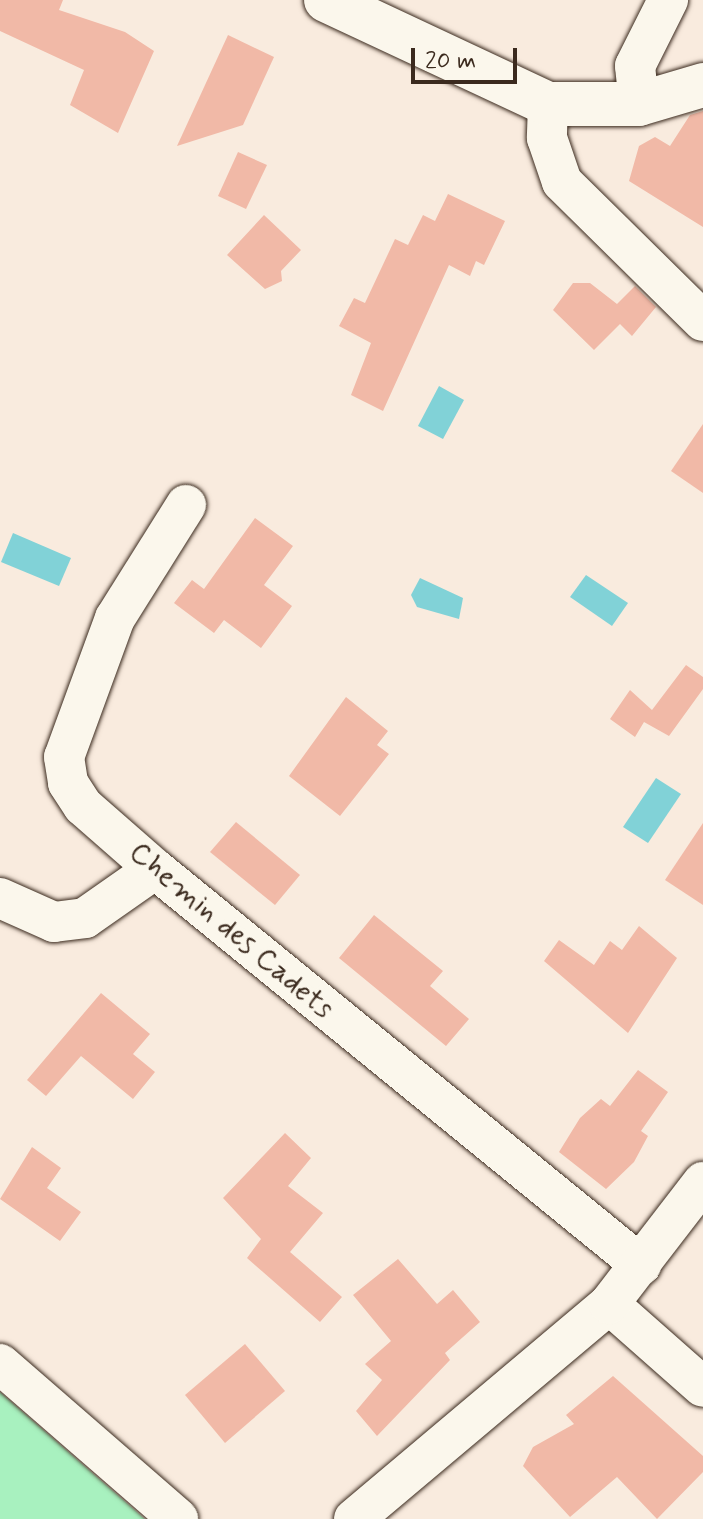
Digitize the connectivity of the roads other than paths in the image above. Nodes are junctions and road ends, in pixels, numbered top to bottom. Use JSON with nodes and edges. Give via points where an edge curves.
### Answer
{"nodes":[{"id":1,"x":326,"y":0,"type":"edge"},
{"id":2,"x":668,"y":0,"type":"edge"},
{"id":3,"x":703,"y":85,"type":"edge"},
{"id":4,"x":548,"y":104,"type":"junction"},
{"id":5,"x":639,"y":104,"type":"junction"},
{"id":6,"x":703,"y":321,"type":"edge"},
{"id":7,"x":186,"y":505,"type":"dead end"},
{"id":8,"x":155,"y":869,"type":"junction"},
{"id":9,"x":0,"y":898,"type":"edge"},
{"id":10,"x":703,"y":1182,"type":"edge"},
{"id":11,"x":641,"y":1265,"type":"junction"},
{"id":12,"x":609,"y":1304,"type":"junction"},
{"id":13,"x":0,"y":1364,"type":"edge"},
{"id":14,"x":703,"y":1387,"type":"edge"},
{"id":15,"x":178,"y":1519,"type":"edge"},
{"id":16,"x":354,"y":1519,"type":"edge"}],
"edges":[{"from":1,"to":4,"type":"main road"},
{"from":2,"to":5,"type":"street","via":[[635,66]]},
{"from":3,"to":5,"type":"main road"},
{"from":4,"to":5,"type":"main road"},
{"from":4,"to":6,"type":"street","via":[[547,138],[562,182]]},
{"from":7,"to":8,"type":"street","name":"Chemin des Cadets","via":[[115,618],[64,757],[68,783],[83,806]]},
{"from":8,"to":9,"type":"street","via":[[85,918],[54,922]]},
{"from":8,"to":11,"type":"street","name":"Chemin des Cadets"},
{"from":10,"to":11,"type":"street"},
{"from":11,"to":12,"type":"street"},
{"from":12,"to":14,"type":"street"},
{"from":12,"to":16,"type":"street"},
{"from":13,"to":15,"type":"street"}]}
